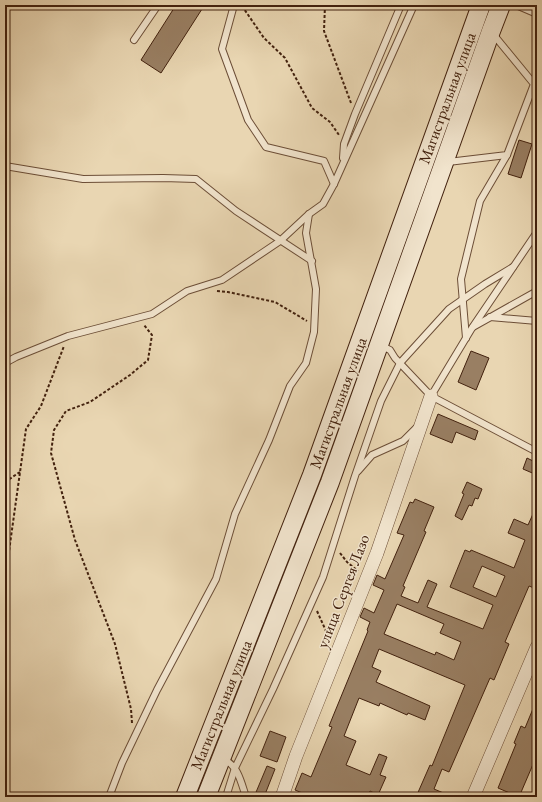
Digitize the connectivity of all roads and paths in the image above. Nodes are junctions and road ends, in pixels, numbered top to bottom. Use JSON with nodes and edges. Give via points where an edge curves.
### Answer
{"nodes":[{"id":1,"x":158,"y":5,"type":"edge"},
{"id":2,"x":234,"y":5,"type":"edge"},
{"id":3,"x":241,"y":5,"type":"edge"},
{"id":4,"x":325,"y":5,"type":"edge"},
{"id":5,"x":401,"y":5,"type":"edge"},
{"id":6,"x":414,"y":5,"type":"edge"},
{"id":7,"x":481,"y":5,"type":"edge"},
{"id":8,"x":501,"y":5,"type":"edge"},
{"id":9,"x":516,"y":5,"type":"edge"},
{"id":10,"x":537,"y":14,"type":"edge"},
{"id":11,"x":491,"y":31,"type":"junction"},
{"id":12,"x":134,"y":40,"type":"dead end"},
{"id":13,"x":536,"y":86,"type":"edge"},
{"id":14,"x":355,"y":114,"type":"junction"},
{"id":15,"x":344,"y":144,"type":"junction"},
{"id":16,"x":507,"y":155,"type":"junction"},
{"id":17,"x":444,"y":162,"type":"junction"},
{"id":18,"x":5,"y":166,"type":"edge"},
{"id":19,"x":342,"y":166,"type":"junction"},
{"id":20,"x":334,"y":184,"type":"junction"},
{"id":21,"x":309,"y":214,"type":"junction"},
{"id":22,"x":537,"y":231,"type":"edge"},
{"id":23,"x":280,"y":241,"type":"junction"},
{"id":24,"x":312,"y":261,"type":"junction"},
{"id":25,"x":513,"y":267,"type":"junction"},
{"id":26,"x":214,"y":291,"type":"dead end"},
{"id":27,"x":537,"y":291,"type":"edge"},
{"id":28,"x":463,"y":300,"type":"junction"},
{"id":29,"x":139,"y":317,"type":"junction"},
{"id":30,"x":490,"y":317,"type":"junction"},
{"id":31,"x":537,"y":321,"type":"edge"},
{"id":32,"x":315,"y":326,"type":"junction"},
{"id":33,"x":472,"y":328,"type":"junction"},
{"id":34,"x":68,"y":336,"type":"junction"},
{"id":35,"x":466,"y":338,"type":"junction"},
{"id":36,"x":379,"y":344,"type":"junction"},
{"id":37,"x":5,"y":363,"type":"edge"},
{"id":38,"x":400,"y":363,"type":"junction"},
{"id":39,"x":431,"y":396,"type":"junction"},
{"id":40,"x":422,"y":422,"type":"junction"},
{"id":41,"x":537,"y":452,"type":"edge"},
{"id":42,"x":20,"y":472,"type":"junction"},
{"id":43,"x":355,"y":476,"type":"junction"},
{"id":44,"x":5,"y":482,"type":"edge"},
{"id":45,"x":333,"y":544,"type":"junction"},
{"id":46,"x":367,"y":578,"type":"junction"},
{"id":47,"x":5,"y":580,"type":"edge"},
{"id":48,"x":312,"y":600,"type":"junction"},
{"id":49,"x":537,"y":647,"type":"edge"},
{"id":50,"x":337,"y":653,"type":"junction"},
{"id":51,"x":133,"y":740,"type":"junction"},
{"id":52,"x":228,"y":763,"type":"junction"},
{"id":53,"x":109,"y":797,"type":"edge"},
{"id":54,"x":185,"y":797,"type":"edge"},
{"id":55,"x":206,"y":797,"type":"edge"},
{"id":56,"x":226,"y":797,"type":"edge"},
{"id":57,"x":246,"y":797,"type":"edge"},
{"id":58,"x":282,"y":797,"type":"edge"},
{"id":59,"x":473,"y":797,"type":"edge"}],
"edges":[{"from":1,"to":12,"type":"lane"},
{"from":2,"to":20,"type":"lane","via":[[222,49],[248,120],[266,147],[324,161]]},
{"from":3,"to":15,"type":"path","via":[[264,38],[285,58],[312,108],[330,122]]},
{"from":4,"to":14,"type":"path","via":[[324,31]]},
{"from":5,"to":14,"type":"lane"},
{"from":6,"to":19,"type":"lane"},
{"from":7,"to":54,"type":"main road","name":"Магистральная улица","via":[[312,475]]},
{"from":8,"to":11,"type":"main road","name":"Магистральная улица"},
{"from":9,"to":10,"type":"lane"},
{"from":11,"to":13,"type":"lane"},
{"from":11,"to":17,"type":"main road","name":"Магистральная улица"},
{"from":13,"to":16,"type":"lane"},
{"from":14,"to":15,"type":"lane"},
{"from":15,"to":19,"type":"lane"},
{"from":16,"to":17,"type":"lane"},
{"from":16,"to":28,"type":"lane","via":[[480,201],[461,279]]},
{"from":17,"to":36,"type":"main road","name":"Магистральная улица"},
{"from":18,"to":23,"type":"lane","via":[[83,179],[196,179]]},
{"from":19,"to":20,"type":"lane"},
{"from":20,"to":21,"type":"lane","via":[[323,204]]},
{"from":21,"to":23,"type":"lane"},
{"from":21,"to":24,"type":"lane","via":[[306,233]]},
{"from":22,"to":25,"type":"lane"},
{"from":23,"to":24,"type":"lane"},
{"from":23,"to":29,"type":"lane","via":[[222,280],[187,291],[152,314]]},
{"from":24,"to":32,"type":"lane","via":[[316,289]]},
{"from":25,"to":28,"type":"lane"},
{"from":25,"to":33,"type":"lane"},
{"from":26,"to":32,"type":"path","via":[[275,302]]},
{"from":27,"to":30,"type":"lane"},
{"from":28,"to":35,"type":"lane"},
{"from":28,"to":38,"type":"lane","via":[[449,309]]},
{"from":29,"to":34,"type":"lane"},
{"from":29,"to":51,"type":"path","via":[[152,335],[148,360],[90,402],[66,411],[54,430],[51,453],[75,540],[115,644],[131,709]]},
{"from":30,"to":31,"type":"lane"},
{"from":30,"to":33,"type":"lane"},
{"from":32,"to":51,"type":"lane","via":[[306,363],[290,386],[269,440],[235,514],[216,578]]},
{"from":33,"to":35,"type":"lane"},
{"from":34,"to":37,"type":"lane"},
{"from":34,"to":42,"type":"path","via":[[41,406],[26,430]]},
{"from":35,"to":39,"type":"lane"},
{"from":36,"to":38,"type":"lane","via":[[390,350]]},
{"from":36,"to":52,"type":"main road","name":"Магистральная улица"},
{"from":38,"to":39,"type":"lane"},
{"from":38,"to":43,"type":"lane","via":[[380,401]]},
{"from":39,"to":40,"type":"street","name":"улица Сергея Лазо"},
{"from":39,"to":41,"type":"lane"},
{"from":40,"to":43,"type":"lane","via":[[403,441],[372,455]]},
{"from":40,"to":46,"type":"street","name":"улица Сергея Лазо"},
{"from":42,"to":44,"type":"path"},
{"from":42,"to":47,"type":"path"},
{"from":43,"to":45,"type":"lane"},
{"from":45,"to":46,"type":"path","via":[[347,562]]},
{"from":45,"to":48,"type":"lane"},
{"from":46,"to":50,"type":"street","name":"улица Сергея Лазо"},
{"from":48,"to":50,"type":"path"},
{"from":48,"to":52,"type":"lane","via":[[273,689]]},
{"from":49,"to":59,"type":"street"},
{"from":50,"to":58,"type":"street","name":"улица Сергея Лазо"},
{"from":51,"to":53,"type":"lane"},
{"from":52,"to":55,"type":"main road","name":"Магистральная улица"},
{"from":52,"to":56,"type":"lane"},
{"from":52,"to":57,"type":"lane"}]}
